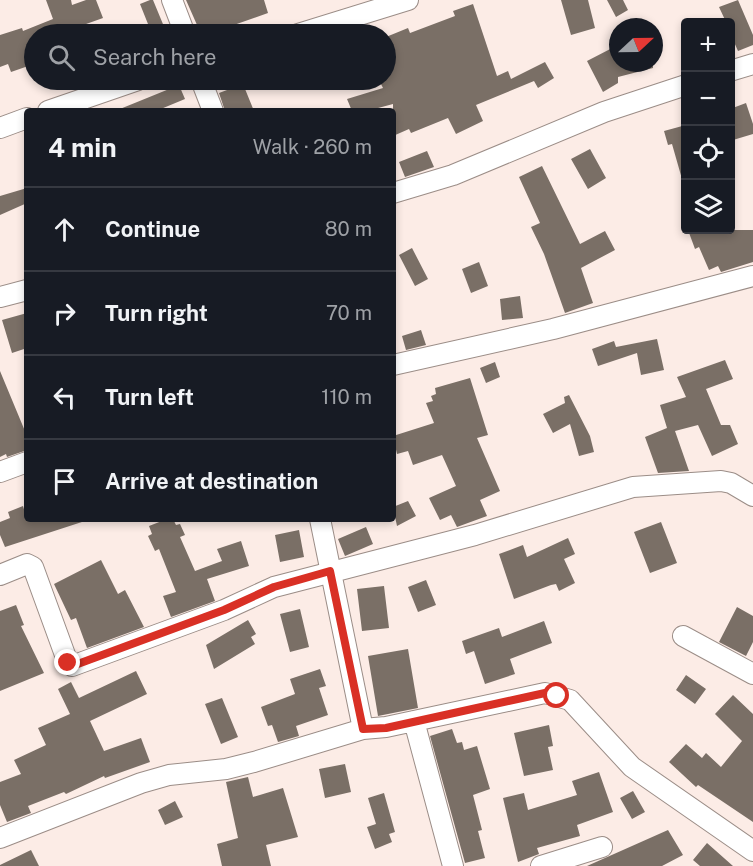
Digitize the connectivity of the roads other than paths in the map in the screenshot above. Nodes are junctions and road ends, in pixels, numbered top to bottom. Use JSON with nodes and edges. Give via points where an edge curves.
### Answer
{"nodes":[{"id":1,"x":172,"y":0,"type":"edge"},
{"id":2,"x":408,"y":0,"type":"edge"},
{"id":3,"x":181,"y":24,"type":"edge"},
{"id":4,"x":330,"y":24,"type":"edge"},
{"id":5,"x":753,"y":64,"type":"edge"},
{"id":6,"x":735,"y":69,"type":"edge"},
{"id":7,"x":681,"y":87,"type":"edge"},
{"id":8,"x":109,"y":90,"type":"edge"},
{"id":9,"x":205,"y":90,"type":"edge"},
{"id":10,"x":57,"y":108,"type":"edge"},
{"id":11,"x":212,"y":108,"type":"edge"},
{"id":12,"x":24,"y":119,"type":"edge"},
{"id":13,"x":0,"y":128,"type":"edge"},
{"id":14,"x":396,"y":191,"type":"edge"},
{"id":15,"x":753,"y":276,"type":"edge"},
{"id":16,"x":24,"y":291,"type":"edge"},
{"id":17,"x":0,"y":297,"type":"edge"},
{"id":18,"x":396,"y":364,"type":"edge"},
{"id":19,"x":24,"y":463,"type":"edge"},
{"id":20,"x":0,"y":472,"type":"edge"},
{"id":21,"x":753,"y":496,"type":"edge"},
{"id":22,"x":321,"y":522,"type":"edge"},
{"id":23,"x":330,"y":571,"type":"junction"},
{"id":24,"x":0,"y":575,"type":"edge"},
{"id":25,"x":683,"y":636,"type":"dead end"},
{"id":26,"x":753,"y":674,"type":"edge"},
{"id":27,"x":414,"y":721,"type":"junction"},
{"id":28,"x":363,"y":729,"type":"junction"},
{"id":29,"x":0,"y":838,"type":"edge"},
{"id":30,"x":602,"y":848,"type":"dead end"},
{"id":31,"x":753,"y":851,"type":"edge"},
{"id":32,"x":453,"y":866,"type":"edge"},
{"id":33,"x":542,"y":866,"type":"edge"}],
"edges":[{"from":1,"to":3,"type":"street"},
{"from":2,"to":4,"type":"street"},
{"from":5,"to":6,"type":"street"},
{"from":7,"to":14,"type":"street","via":[[604,112],[470,169]]},
{"from":8,"to":10,"type":"street"},
{"from":9,"to":11,"type":"street"},
{"from":12,"to":13,"type":"street"},
{"from":15,"to":18,"type":"street","via":[[553,329]]},
{"from":16,"to":17,"type":"street"},
{"from":19,"to":20,"type":"street"},
{"from":21,"to":23,"type":"street","via":[[721,481],[633,487],[475,536]]},
{"from":22,"to":23,"type":"street"},
{"from":23,"to":24,"type":"street","via":[[274,587],[224,610],[72,666],[33,567],[27,564]]},
{"from":23,"to":28,"type":"street"},
{"from":25,"to":26,"type":"street"},
{"from":27,"to":28,"type":"street"},
{"from":27,"to":31,"type":"street","via":[[545,693],[570,700],[632,767]]},
{"from":27,"to":32,"type":"street"},
{"from":28,"to":29,"type":"street","via":[[226,769],[170,775],[141,783]]},
{"from":30,"to":33,"type":"street"}]}
